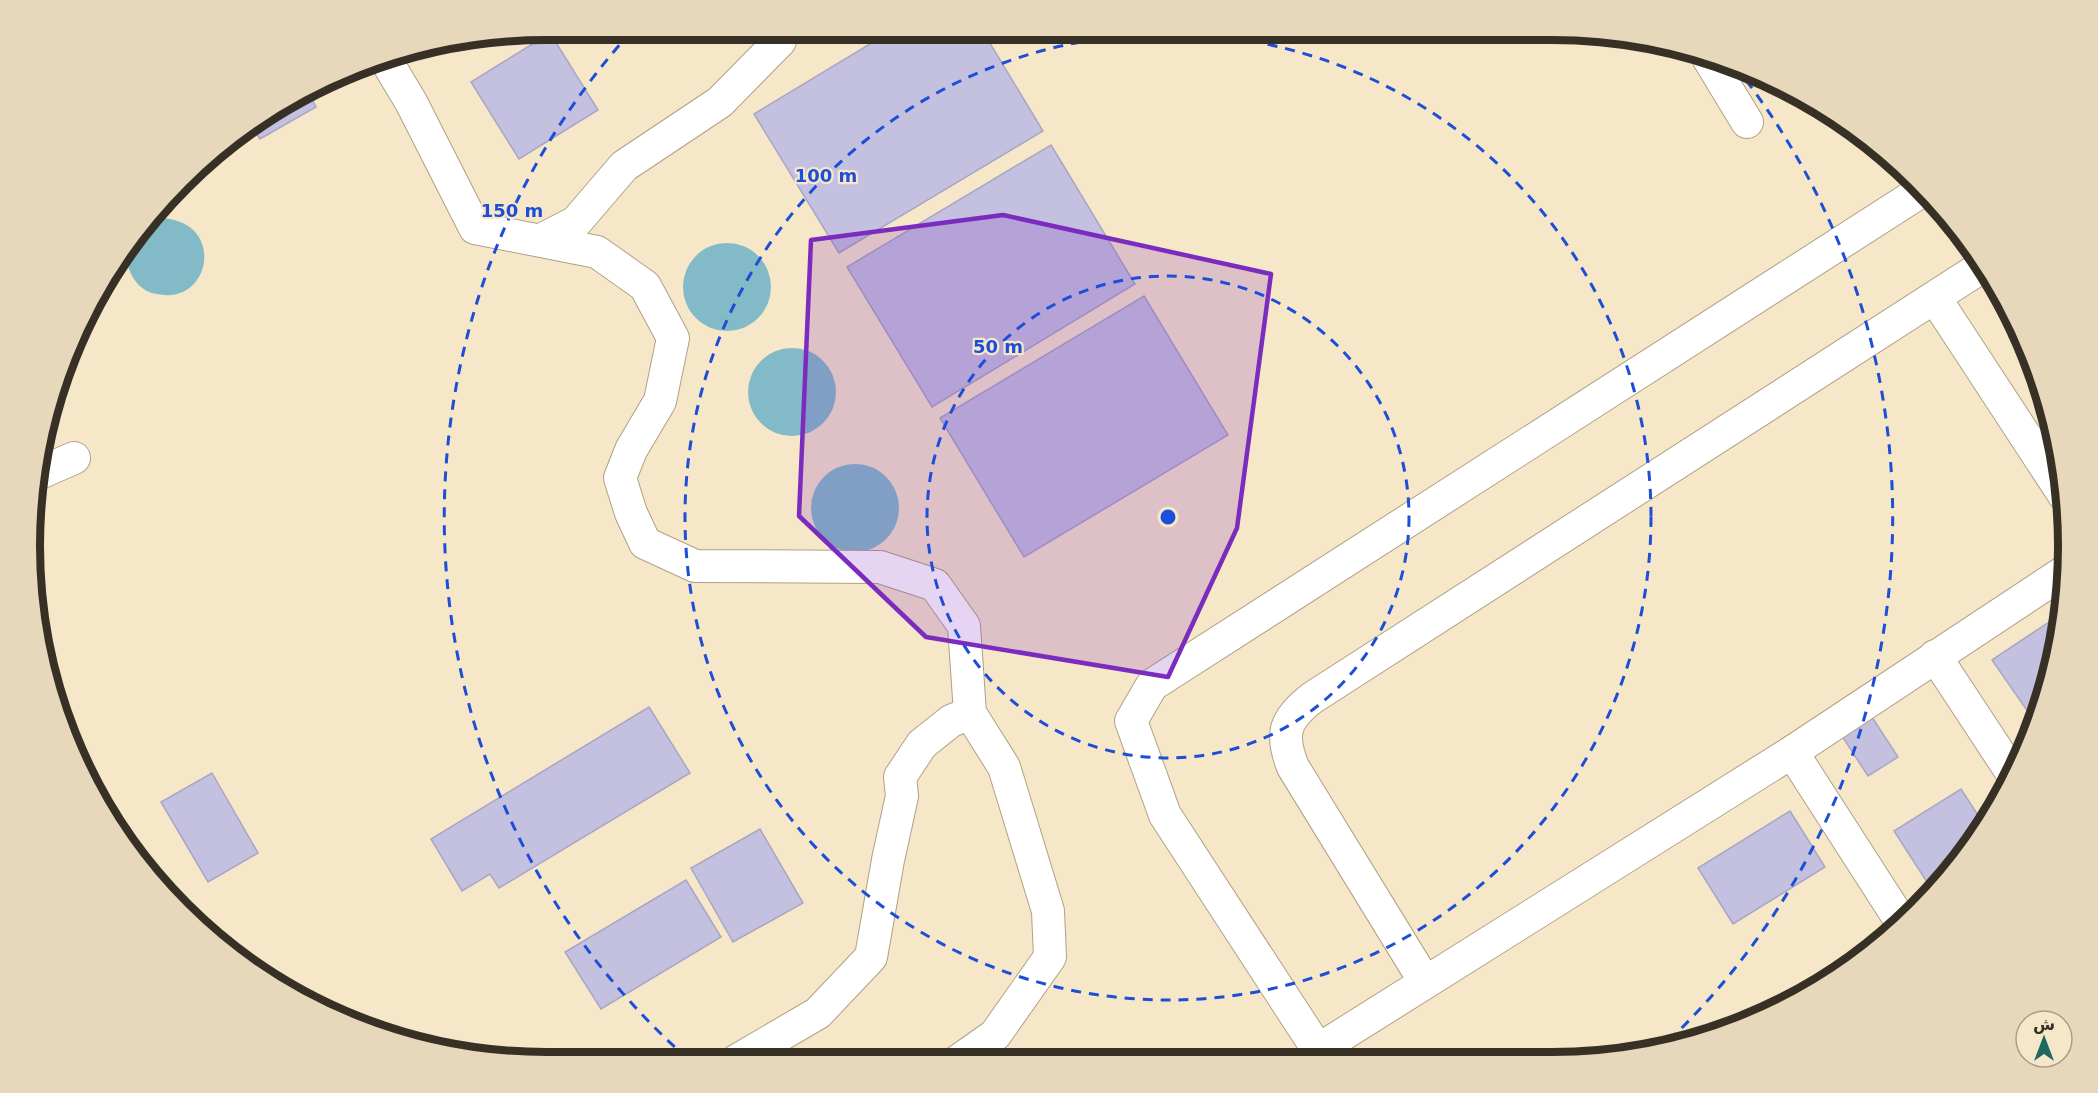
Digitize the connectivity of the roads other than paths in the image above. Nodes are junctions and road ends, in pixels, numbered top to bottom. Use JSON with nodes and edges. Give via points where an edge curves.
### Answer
{"nodes":[{"id":1,"x":780,"y":40,"type":"edge"},
{"id":2,"x":389,"y":66,"type":"edge"},
{"id":3,"x":1714,"y":67,"type":"edge"},
{"id":4,"x":1747,"y":122,"type":"dead end"},
{"id":5,"x":1915,"y":195,"type":"edge"},
{"id":6,"x":541,"y":240,"type":"junction"},
{"id":7,"x":1976,"y":271,"type":"edge"},
{"id":8,"x":1935,"y":298,"type":"junction"},
{"id":9,"x":74,"y":458,"type":"dead end"},
{"id":10,"x":47,"y":470,"type":"edge"},
{"id":11,"x":2053,"y":478,"type":"edge"},
{"id":12,"x":2056,"y":577,"type":"edge"},
{"id":13,"x":1935,"y":656,"type":"junction"},
{"id":14,"x":970,"y":713,"type":"junction"},
{"id":15,"x":1792,"y":752,"type":"junction"},
{"id":16,"x":2007,"y":766,"type":"edge"},
{"id":17,"x":1897,"y":915,"type":"edge"},
{"id":18,"x":1425,"y":982,"type":"junction"},
{"id":19,"x":751,"y":1052,"type":"edge"},
{"id":20,"x":970,"y":1052,"type":"edge"},
{"id":21,"x":1319,"y":1052,"type":"edge"},
{"id":22,"x":1325,"y":1052,"type":"edge"}],
"edges":[{"from":1,"to":6,"type":"street","via":[[720,102],[624,166],[576,222]]},
{"from":2,"to":6,"type":"street","via":[[476,228]]},
{"from":3,"to":4,"type":"street"},
{"from":5,"to":21,"type":"street","via":[[1152,685],[1131,721],[1165,815]]},
{"from":6,"to":14,"type":"street","via":[[597,252],[645,286],[673,338],[660,401],[631,450],[621,478],[645,543],[695,566],[880,567],[935,585],[964,626]]},
{"from":7,"to":8,"type":"street"},
{"from":8,"to":11,"type":"street"},
{"from":8,"to":18,"type":"street","via":[[1296,711],[1287,729],[1286,748],[1293,767]]},
{"from":9,"to":10,"type":"street"},
{"from":12,"to":13,"type":"street"},
{"from":13,"to":15,"type":"street"},
{"from":13,"to":16,"type":"street"},
{"from":14,"to":19,"type":"street","via":[[951,721],[922,744],[900,777],[902,796],[871,957],[818,1013]]},
{"from":14,"to":20,"type":"street","via":[[1004,767],[1048,910],[1050,957],[995,1035]]},
{"from":15,"to":17,"type":"street"},
{"from":15,"to":18,"type":"street"},
{"from":18,"to":22,"type":"street"}]}
